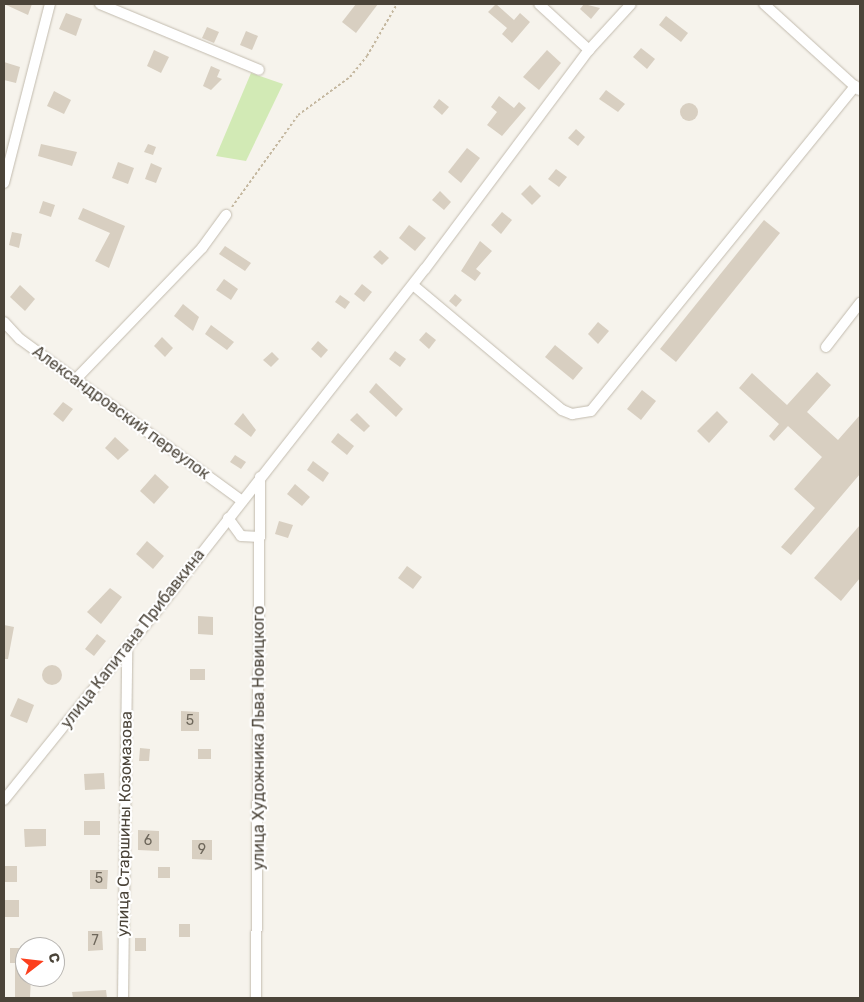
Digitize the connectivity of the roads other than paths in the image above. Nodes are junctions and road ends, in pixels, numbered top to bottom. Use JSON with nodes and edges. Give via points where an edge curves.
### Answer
{"nodes":[{"id":1,"x":50,"y":4,"type":"edge"},
{"id":2,"x":100,"y":4,"type":"edge"},
{"id":3,"x":540,"y":4,"type":"edge"},
{"id":4,"x":631,"y":4,"type":"edge"},
{"id":5,"x":764,"y":4,"type":"edge"},
{"id":6,"x":589,"y":50,"type":"junction"},
{"id":7,"x":259,"y":70,"type":"dead end"},
{"id":8,"x":858,"y":89,"type":"edge"},
{"id":9,"x":4,"y":183,"type":"edge"},
{"id":10,"x":226,"y":215,"type":"road end"},
{"id":11,"x":413,"y":285,"type":"junction"},
{"id":12,"x":860,"y":303,"type":"edge"},
{"id":13,"x":4,"y":322,"type":"edge"},
{"id":14,"x":826,"y":346,"type":"dead end"},
{"id":15,"x":75,"y":380,"type":"junction"},
{"id":16,"x":260,"y":477,"type":"junction"},
{"id":17,"x":242,"y":501,"type":"junction"},
{"id":18,"x":228,"y":518,"type":"junction"},
{"id":19,"x":260,"y":537,"type":"junction"},
{"id":20,"x":127,"y":649,"type":"junction"},
{"id":21,"x":4,"y":800,"type":"edge"},
{"id":22,"x":123,"y":998,"type":"edge"},
{"id":23,"x":256,"y":998,"type":"edge"}],
"edges":[{"from":1,"to":9,"type":"street"},
{"from":2,"to":7,"type":"street"},
{"from":3,"to":6,"type":"street"},
{"from":4,"to":6,"type":"street","name":"улица Капитана Прибавкина"},
{"from":5,"to":8,"type":"street"},
{"from":6,"to":11,"type":"street","name":"улица Капитана Прибавкина"},
{"from":8,"to":11,"type":"street","via":[[592,411],[572,414],[562,410]]},
{"from":10,"to":15,"type":"street","via":[[202,248]]},
{"from":11,"to":16,"type":"street","name":"улица Капитана Прибавкина"},
{"from":12,"to":14,"type":"street"},
{"from":13,"to":15,"type":"street","name":"Александровский переулок","via":[[20,339]]},
{"from":15,"to":17,"type":"street","name":"Александровский переулок"},
{"from":16,"to":17,"type":"street","name":"улица Капитана Прибавкина"},
{"from":16,"to":19,"type":"street","name":"улица Художника Льва Новицкого"},
{"from":17,"to":18,"type":"street","name":"улица Капитана Прибавкина"},
{"from":18,"to":19,"type":"street","via":[[240,536]]},
{"from":18,"to":20,"type":"street","name":"улица Капитана Прибавкина"},
{"from":19,"to":23,"type":"street","name":"улица Художника Льва Новицкого"},
{"from":20,"to":21,"type":"street","name":"улица Капитана Прибавкина"},
{"from":20,"to":22,"type":"street","name":"улица Старшины Козомазова"}]}
